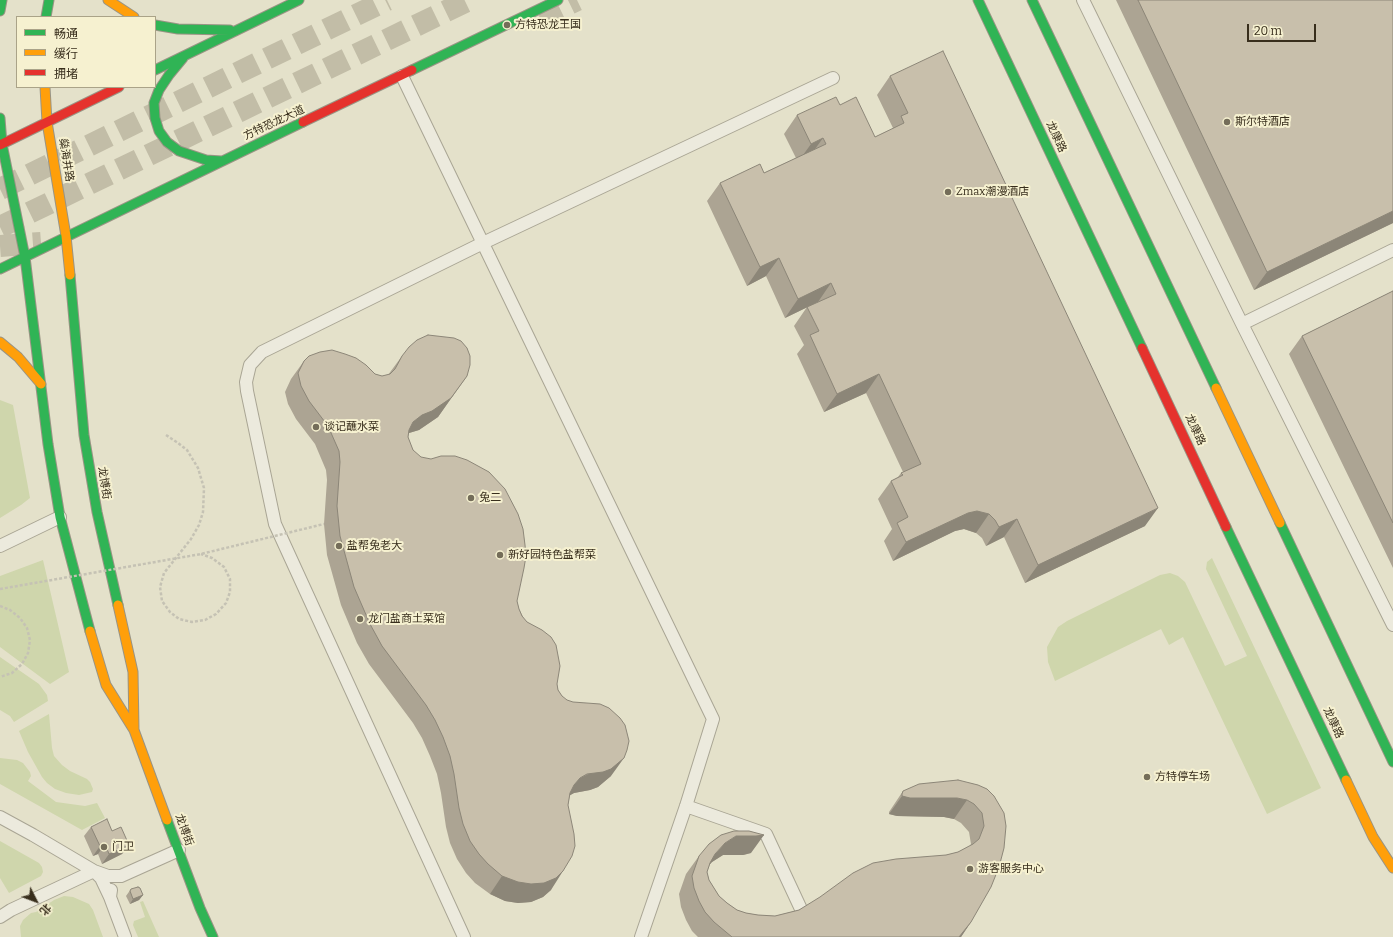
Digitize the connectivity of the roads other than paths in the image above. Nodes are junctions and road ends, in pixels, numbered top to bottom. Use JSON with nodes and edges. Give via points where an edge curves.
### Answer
{"nodes":[{"id":1,"x":2,"y":0,"type":"edge"},
{"id":2,"x":49,"y":0,"type":"edge"},
{"id":3,"x":108,"y":0,"type":"edge"},
{"id":4,"x":298,"y":0,"type":"edge"},
{"id":5,"x":558,"y":0,"type":"edge"},
{"id":6,"x":978,"y":0,"type":"edge"},
{"id":7,"x":1032,"y":0,"type":"edge"},
{"id":8,"x":1083,"y":0,"type":"edge"},
{"id":9,"x":0,"y":11,"type":"edge"},
{"id":10,"x":46,"y":16,"type":"edge"},
{"id":11,"x":132,"y":16,"type":"edge"},
{"id":12,"x":156,"y":25,"type":"edge"},
{"id":13,"x":235,"y":30,"type":"junction"},
{"id":14,"x":185,"y":55,"type":"junction"},
{"id":15,"x":156,"y":70,"type":"edge"},
{"id":16,"x":402,"y":76,"type":"junction"},
{"id":17,"x":833,"y":78,"type":"dead end"},
{"id":18,"x":45,"y":88,"type":"edge"},
{"id":19,"x":117,"y":88,"type":"edge"},
{"id":20,"x":0,"y":118,"type":"edge"},
{"id":21,"x":47,"y":122,"type":"junction"},
{"id":22,"x":1,"y":145,"type":"edge"},
{"id":23,"x":222,"y":161,"type":"junction"},
{"id":24,"x":66,"y":236,"type":"junction"},
{"id":25,"x":483,"y":243,"type":"junction"},
{"id":26,"x":1393,"y":250,"type":"edge"},
{"id":27,"x":25,"y":257,"type":"junction"},
{"id":28,"x":0,"y":269,"type":"edge"},
{"id":29,"x":1242,"y":324,"type":"junction"},
{"id":30,"x":0,"y":342,"type":"edge"},
{"id":31,"x":41,"y":384,"type":"junction"},
{"id":32,"x":60,"y":517,"type":"junction"},
{"id":33,"x":0,"y":546,"type":"edge"},
{"id":34,"x":1393,"y":625,"type":"edge"},
{"id":35,"x":134,"y":730,"type":"junction"},
{"id":36,"x":1393,"y":762,"type":"edge"},
{"id":37,"x":686,"y":806,"type":"junction"},
{"id":38,"x":0,"y":817,"type":"edge"},
{"id":39,"x":179,"y":850,"type":"junction"},
{"id":40,"x":1393,"y":868,"type":"edge"},
{"id":41,"x":94,"y":871,"type":"junction"},
{"id":42,"x":120,"y":876,"type":"junction"},
{"id":43,"x":110,"y":897,"type":"junction"},
{"id":44,"x":0,"y":917,"type":"edge"},
{"id":45,"x":125,"y":937,"type":"edge"},
{"id":46,"x":213,"y":937,"type":"edge"},
{"id":47,"x":464,"y":937,"type":"edge"},
{"id":48,"x":641,"y":937,"type":"edge"},
{"id":49,"x":814,"y":937,"type":"edge"}],
"edges":[{"from":1,"to":9,"type":"main road"},
{"from":2,"to":10,"type":"main road"},
{"from":3,"to":11,"type":"main road"},
{"from":4,"to":13,"type":"main road"},
{"from":5,"to":16,"type":"main road","name":"方特恐龙大道"},
{"from":6,"to":40,"type":"main road","name":"龙康路","via":[[1373,837]]},
{"from":7,"to":36,"type":"main road"},
{"from":8,"to":29,"type":"lane"},
{"from":12,"to":13,"type":"main road","via":[[178,29]]},
{"from":13,"to":14,"type":"main road"},
{"from":14,"to":15,"type":"main road"},
{"from":14,"to":23,"type":"main road","via":[[169,75],[154,103],[159,131],[167,142],[179,150],[206,160]]},
{"from":16,"to":23,"type":"main road","name":"方特恐龙大道"},
{"from":16,"to":25,"type":"lane"},
{"from":17,"to":25,"type":"lane"},
{"from":18,"to":21,"type":"main road","name":"燊海井路"},
{"from":19,"to":21,"type":"main road"},
{"from":20,"to":22,"type":"main road"},
{"from":21,"to":22,"type":"main road"},
{"from":21,"to":24,"type":"main road","name":"燊海井路"},
{"from":22,"to":27,"type":"main road"},
{"from":23,"to":24,"type":"main road","name":"方特恐龙大道"},
{"from":24,"to":27,"type":"main road","name":"方特恐龙大道"},
{"from":24,"to":35,"type":"main road","name":"龙博街","via":[[84,436],[97,512],[133,672]]},
{"from":25,"to":37,"type":"lane","via":[[713,719]]},
{"from":25,"to":47,"type":"lane","via":[[262,352],[250,365],[246,382],[275,524]]},
{"from":26,"to":29,"type":"lane"},
{"from":27,"to":28,"type":"main road","name":"方特恐龙大道"},
{"from":27,"to":31,"type":"main road","name":"龙博街"},
{"from":29,"to":34,"type":"lane"},
{"from":30,"to":31,"type":"main road","via":[[18,357]]},
{"from":31,"to":32,"type":"main road","name":"龙博街"},
{"from":32,"to":33,"type":"lane"},
{"from":32,"to":35,"type":"main road","name":"龙博街","via":[[106,686]]},
{"from":35,"to":39,"type":"main road","name":"龙博街"},
{"from":37,"to":48,"type":"lane"},
{"from":37,"to":49,"type":"lane","via":[[766,834]]},
{"from":38,"to":41,"type":"lane"},
{"from":39,"to":42,"type":"lane"},
{"from":39,"to":46,"type":"main road","name":"龙博街"},
{"from":41,"to":42,"type":"lane","via":[[108,876]]},
{"from":41,"to":43,"type":"lane","via":[[101,878]]},
{"from":41,"to":44,"type":"lane"},
{"from":42,"to":43,"type":"lane"},
{"from":43,"to":45,"type":"lane"}]}
